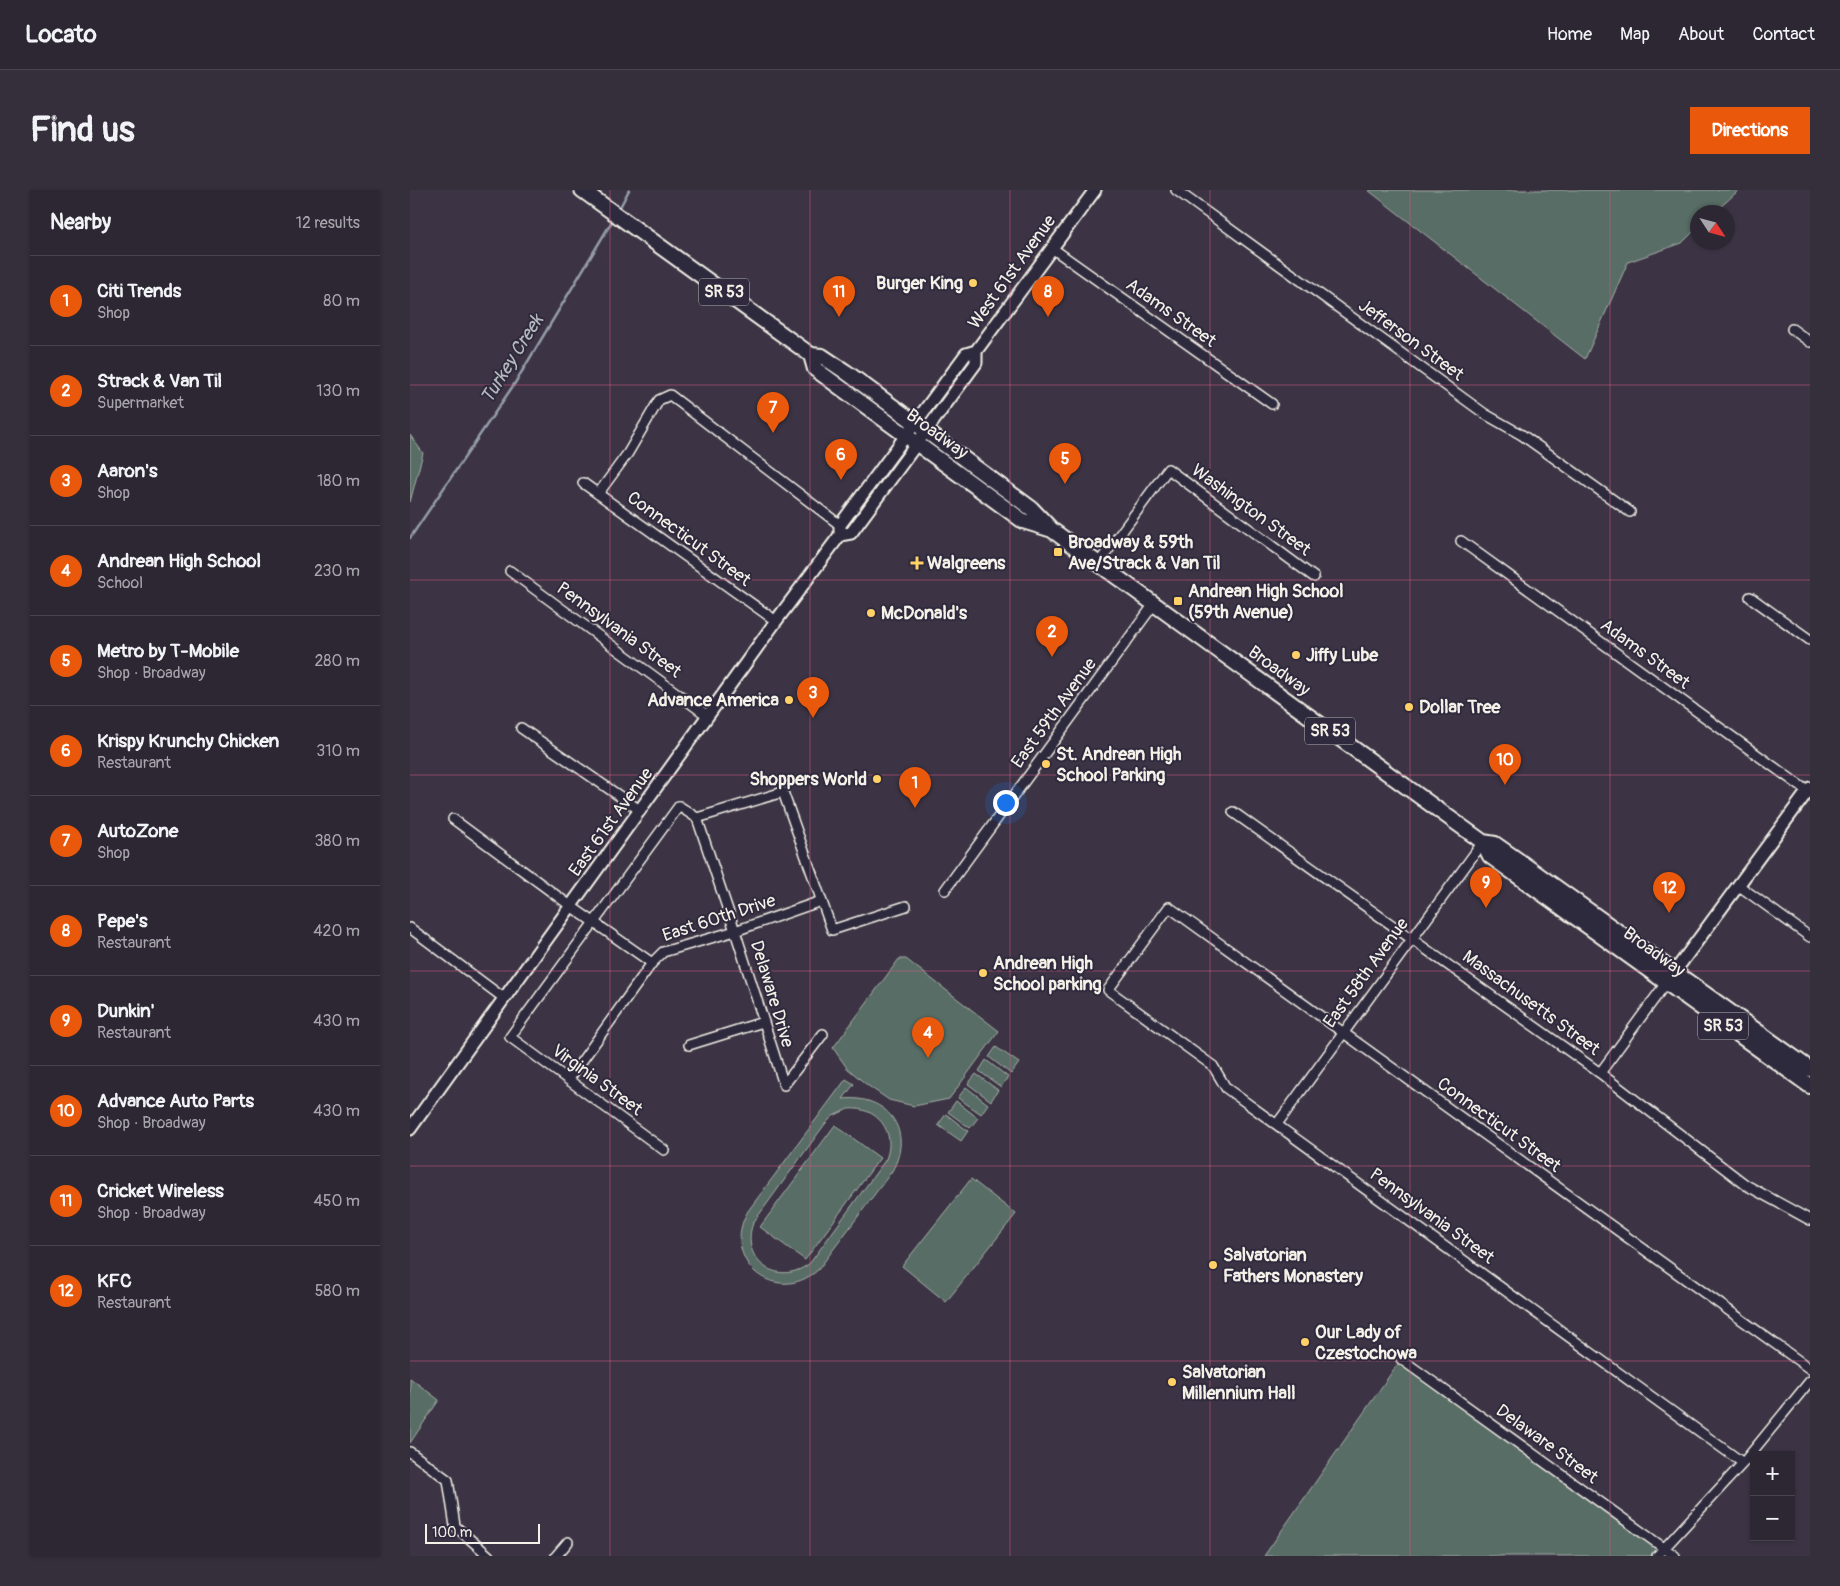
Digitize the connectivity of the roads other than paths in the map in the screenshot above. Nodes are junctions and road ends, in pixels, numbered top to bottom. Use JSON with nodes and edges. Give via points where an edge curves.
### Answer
{"nodes":[{"id":1,"x":582,"y":190,"type":"edge"},
{"id":2,"x":1095,"y":190,"type":"edge"},
{"id":3,"x":1176,"y":190,"type":"edge"},
{"id":4,"x":1052,"y":248,"type":"junction"},
{"id":5,"x":1792,"y":329,"type":"dead end"},
{"id":6,"x":1810,"y":342,"type":"edge"},
{"id":7,"x":811,"y":355,"type":"junction"},
{"id":8,"x":1272,"y":404,"type":"dead end"},
{"id":9,"x":920,"y":427,"type":"junction"},
{"id":10,"x":912,"y":439,"type":"junction"},
{"id":11,"x":583,"y":483,"type":"dead end"},
{"id":12,"x":598,"y":494,"type":"junction"},
{"id":13,"x":1630,"y":512,"type":"dead end"},
{"id":14,"x":840,"y":530,"type":"junction"},
{"id":15,"x":1052,"y":530,"type":"junction"},
{"id":16,"x":1461,"y":541,"type":"dead end"},
{"id":17,"x":1098,"y":564,"type":"junction"},
{"id":18,"x":510,"y":571,"type":"dead end"},
{"id":19,"x":1314,"y":577,"type":"dead end"},
{"id":20,"x":1750,"y":597,"type":"dead end"},
{"id":21,"x":1154,"y":604,"type":"junction"},
{"id":22,"x":776,"y":621,"type":"junction"},
{"id":23,"x":1810,"y":640,"type":"edge"},
{"id":24,"x":708,"y":716,"type":"junction"},
{"id":25,"x":521,"y":728,"type":"dead end"},
{"id":26,"x":1809,"y":790,"type":"edge"},
{"id":27,"x":640,"y":810,"type":"junction"},
{"id":28,"x":1233,"y":812,"type":"dead end"},
{"id":29,"x":696,"y":818,"type":"junction"},
{"id":30,"x":453,"y":819,"type":"dead end"},
{"id":31,"x":1483,"y":842,"type":"junction"},
{"id":32,"x":1738,"y":885,"type":"junction"},
{"id":33,"x":945,"y":890,"type":"dead end"},
{"id":34,"x":821,"y":901,"type":"junction"},
{"id":35,"x":906,"y":906,"type":"dead end"},
{"id":36,"x":572,"y":907,"type":"junction"},
{"id":37,"x":1169,"y":907,"type":"joint"},
{"id":38,"x":594,"y":922,"type":"junction"},
{"id":39,"x":410,"y":928,"type":"edge"},
{"id":40,"x":735,"y":931,"type":"junction"},
{"id":41,"x":1412,"y":938,"type":"junction"},
{"id":42,"x":1810,"y":938,"type":"edge"},
{"id":43,"x":652,"y":963,"type":"junction"},
{"id":44,"x":1675,"y":971,"type":"junction"},
{"id":45,"x":1666,"y":983,"type":"junction"},
{"id":46,"x":505,"y":999,"type":"junction"},
{"id":47,"x":763,"y":1022,"type":"junction"},
{"id":48,"x":1342,"y":1032,"type":"junction"},
{"id":49,"x":823,"y":1034,"type":"dead end"},
{"id":50,"x":690,"y":1046,"type":"dead end"},
{"id":51,"x":1810,"y":1069,"type":"edge"},
{"id":52,"x":1600,"y":1073,"type":"junction"},
{"id":53,"x":569,"y":1079,"type":"junction"},
{"id":54,"x":1810,"y":1086,"type":"edge"},
{"id":55,"x":1277,"y":1124,"type":"junction"},
{"id":56,"x":410,"y":1129,"type":"edge"},
{"id":57,"x":664,"y":1150,"type":"dead end"},
{"id":58,"x":1810,"y":1220,"type":"edge"},
{"id":59,"x":1401,"y":1359,"type":"dead end"},
{"id":60,"x":1810,"y":1369,"type":"edge"},
{"id":61,"x":1810,"y":1381,"type":"edge"},
{"id":62,"x":410,"y":1452,"type":"edge"},
{"id":63,"x":1743,"y":1463,"type":"junction"},
{"id":64,"x":568,"y":1542,"type":"dead end"},
{"id":65,"x":1664,"y":1548,"type":"junction"},
{"id":66,"x":489,"y":1556,"type":"edge"},
{"id":67,"x":556,"y":1556,"type":"edge"},
{"id":68,"x":1658,"y":1556,"type":"edge"},
{"id":69,"x":1675,"y":1556,"type":"edge"}],
"edges":[{"from":1,"to":7,"type":"main road","name":"Broadway","number":"SR 53"},
{"from":2,"to":4,"type":"main road","name":"West 61st Avenue"},
{"from":3,"to":13,"type":"street","name":"Jefferson Street","via":[[1485,414],[1522,434]]},
{"from":4,"to":8,"type":"street","name":"Adams Street"},
{"from":4,"to":9,"type":"main road","name":"West 61st Avenue","via":[[976,351],[966,354]]},
{"from":5,"to":6,"type":"street"},
{"from":7,"to":9,"type":"main road","name":"Broadway","number":"SR 53","via":[[822,356]]},
{"from":7,"to":10,"type":"main road","name":"Broadway","number":"SR 53","via":[[815,369]]},
{"from":9,"to":10,"type":"main road","name":"West 61st Avenue"},
{"from":9,"to":15,"type":"main road","name":"Broadway","number":"SR 53","via":[[1032,509]]},
{"from":10,"to":14,"type":"main road","name":"East 61st Avenue"},
{"from":10,"to":15,"type":"main road","name":"Broadway","number":"SR 53","via":[[1023,521]]},
{"from":11,"to":12,"type":"street","name":"Connecticut Street"},
{"from":12,"to":14,"type":"street","via":[[628,453],[659,400],[670,394]]},
{"from":12,"to":22,"type":"street","name":"Connecticut Street"},
{"from":14,"to":22,"type":"main road","name":"East 61st Avenue"},
{"from":15,"to":17,"type":"main road","name":"Broadway","number":"SR 53"},
{"from":16,"to":26,"type":"street","name":"Adams Street"},
{"from":17,"to":19,"type":"street","name":"Washington Street","via":[[1168,469]]},
{"from":17,"to":21,"type":"main road","name":"Broadway","number":"SR 53"},
{"from":18,"to":24,"type":"street","name":"Pennsylvania Street"},
{"from":20,"to":23,"type":"street"},
{"from":21,"to":31,"type":"main road","name":"Broadway","number":"SR 53"},
{"from":21,"to":33,"type":"street","name":"East 59th Avenue"},
{"from":22,"to":24,"type":"main road","name":"East 61st Avenue"},
{"from":24,"to":27,"type":"main road","name":"East 61st Avenue"},
{"from":25,"to":27,"type":"street"},
{"from":26,"to":32,"type":"main road"},
{"from":27,"to":36,"type":"main road","name":"East 61st Avenue"},
{"from":28,"to":41,"type":"street","name":"Massachusetts Street"},
{"from":29,"to":34,"type":"street","via":[[783,792]]},
{"from":29,"to":38,"type":"street","via":[[680,806]]},
{"from":29,"to":40,"type":"street","name":"Delaware Drive"},
{"from":30,"to":36,"type":"street"},
{"from":31,"to":41,"type":"street","name":"East 58th Avenue"},
{"from":31,"to":44,"type":"main road","name":"Broadway","number":"SR 53","via":[[1495,844]]},
{"from":31,"to":45,"type":"main road","name":"Broadway","number":"SR 53","via":[[1490,856]]},
{"from":32,"to":42,"type":"street"},
{"from":32,"to":44,"type":"main road"},
{"from":34,"to":35,"type":"street","via":[[832,930]]},
{"from":34,"to":40,"type":"street","name":"East 60th Drive"},
{"from":36,"to":38,"type":"street"},
{"from":36,"to":46,"type":"main road","name":"East 61st Avenue"},
{"from":37,"to":48,"type":"street","name":"Connecticut Street"},
{"from":37,"to":55,"type":"street","name":"Pennsylvania Street","via":[[1108,990],[1213,1066],[1226,1088]]},
{"from":38,"to":43,"type":"street"},
{"from":38,"to":53,"type":"street","name":"Virginia Street","via":[[510,1038]]},
{"from":39,"to":46,"type":"street"},
{"from":40,"to":43,"type":"street","name":"East 60th Drive","via":[[663,952]]},
{"from":40,"to":47,"type":"street","name":"Delaware Drive"},
{"from":41,"to":48,"type":"street","name":"East 58th Avenue"},
{"from":41,"to":52,"type":"street","name":"Massachusetts Street"},
{"from":43,"to":53,"type":"street","name":"East 60th Drive"},
{"from":44,"to":45,"type":"main road"},
{"from":44,"to":51,"type":"main road","name":"Broadway","number":"SR 53"},
{"from":45,"to":52,"type":"street"},
{"from":45,"to":54,"type":"main road","name":"Broadway","number":"SR 53"},
{"from":46,"to":56,"type":"main road","name":"East 61st Avenue"},
{"from":47,"to":49,"type":"street","name":"Delaware Drive","via":[[784,1086]]},
{"from":47,"to":50,"type":"street"},
{"from":48,"to":55,"type":"street","name":"East 58th Avenue"},
{"from":48,"to":60,"type":"street","name":"Connecticut Street"},
{"from":52,"to":58,"type":"street","name":"Massachusetts Street","via":[[1746,1185]]},
{"from":53,"to":57,"type":"street","name":"Virginia Street"},
{"from":55,"to":63,"type":"street","name":"Pennsylvania Street"},
{"from":59,"to":65,"type":"street","name":"Delaware Street"},
{"from":61,"to":63,"type":"street"},
{"from":62,"to":66,"type":"street","via":[[448,1480],[455,1526]]},
{"from":63,"to":65,"type":"street"},
{"from":64,"to":67,"type":"street"},
{"from":65,"to":68,"type":"street"},
{"from":65,"to":69,"type":"street","name":"Delaware Street"}]}
